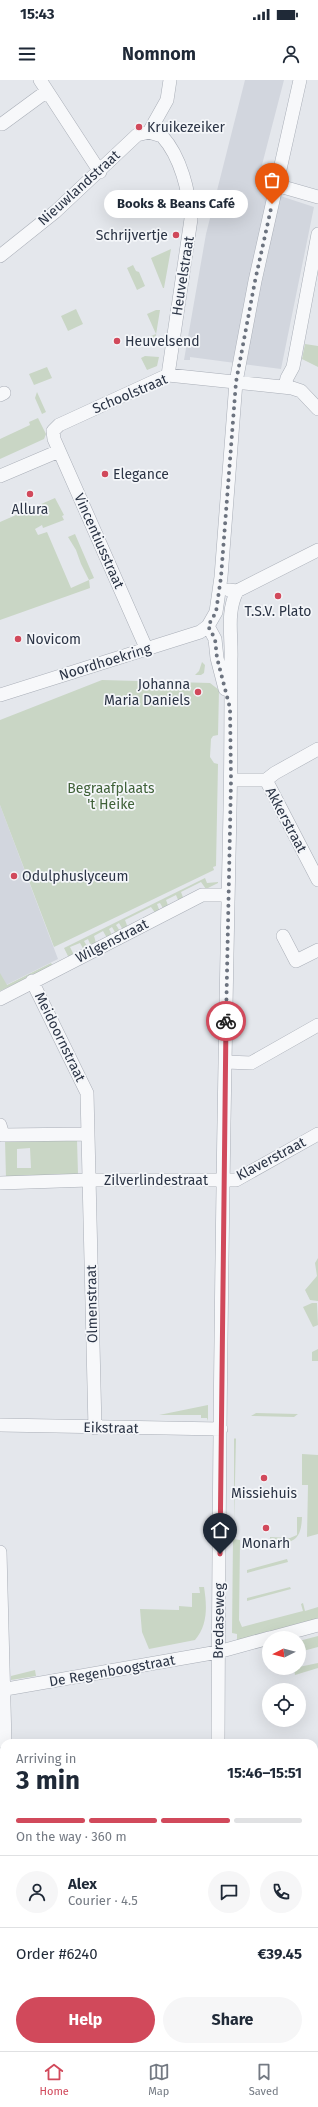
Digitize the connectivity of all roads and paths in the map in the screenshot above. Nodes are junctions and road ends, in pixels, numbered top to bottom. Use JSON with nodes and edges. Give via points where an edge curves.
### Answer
{"nodes":[{"id":1,"x":40,"y":80,"type":"edge"},
{"id":2,"x":170,"y":80,"type":"edge"},
{"id":3,"x":300,"y":80,"type":"edge"},
{"id":4,"x":47,"y":91,"type":"junction"},
{"id":5,"x":2,"y":124,"type":"dead end"},
{"id":6,"x":149,"y":132,"type":"junction"},
{"id":7,"x":100,"y":172,"type":"junction"},
{"id":8,"x":276,"y":185,"type":"junction"},
{"id":9,"x":318,"y":197,"type":"edge"},
{"id":10,"x":318,"y":234,"type":"edge"},
{"id":11,"x":0,"y":256,"type":"edge"},
{"id":12,"x":168,"y":375,"type":"junction"},
{"id":13,"x":236,"y":382,"type":"junction"},
{"id":14,"x":289,"y":388,"type":"junction"},
{"id":15,"x":318,"y":409,"type":"edge"},
{"id":16,"x":53,"y":431,"type":"joint"},
{"id":17,"x":59,"y":451,"type":"junction"},
{"id":18,"x":0,"y":476,"type":"edge"},
{"id":19,"x":318,"y":550,"type":"edge"},
{"id":20,"x":221,"y":577,"type":"junction"},
{"id":21,"x":237,"y":591,"type":"junction"},
{"id":22,"x":208,"y":626,"type":"junction"},
{"id":23,"x":215,"y":639,"type":"junction"},
{"id":24,"x":146,"y":650,"type":"junction"},
{"id":25,"x":230,"y":670,"type":"junction"},
{"id":26,"x":0,"y":695,"type":"edge"},
{"id":27,"x":230,"y":708,"type":"junction"},
{"id":28,"x":318,"y":749,"type":"edge"},
{"id":29,"x":231,"y":780,"type":"junction"},
{"id":30,"x":266,"y":780,"type":"junction"},
{"id":31,"x":318,"y":880,"type":"edge"},
{"id":32,"x":228,"y":895,"type":"junction"},
{"id":33,"x":283,"y":936,"type":"dead end"},
{"id":34,"x":318,"y":950,"type":"edge"},
{"id":35,"x":32,"y":981,"type":"junction"},
{"id":36,"x":0,"y":999,"type":"edge"},
{"id":37,"x":318,"y":1025,"type":"edge"},
{"id":38,"x":226,"y":1062,"type":"junction"},
{"id":39,"x":87,"y":1094,"type":"joint"},
{"id":40,"x":0,"y":1124,"type":"edge"},
{"id":41,"x":88,"y":1134,"type":"junction"},
{"id":42,"x":318,"y":1134,"type":"edge"},
{"id":43,"x":89,"y":1180,"type":"junction"},
{"id":44,"x":224,"y":1180,"type":"junction"},
{"id":45,"x":0,"y":1183,"type":"edge"},
{"id":46,"x":0,"y":1425,"type":"edge"},
{"id":47,"x":95,"y":1428,"type":"junction"},
{"id":48,"x":221,"y":1429,"type":"junction"},
{"id":49,"x":0,"y":1552,"type":"edge"},
{"id":50,"x":318,"y":1625,"type":"edge"},
{"id":51,"x":295,"y":1631,"type":"edge"},
{"id":52,"x":262,"y":1640,"type":"edge"},
{"id":53,"x":218,"y":1652,"type":"junction"},
{"id":54,"x":2,"y":1690,"type":"edge"},
{"id":55,"x":5,"y":1739,"type":"edge"},
{"id":56,"x":218,"y":1739,"type":"edge"}],
"edges":[{"from":1,"to":4,"type":"street"},
{"from":2,"to":6,"type":"street","via":[[167,100]]},
{"from":3,"to":8,"type":"street"},
{"from":4,"to":5,"type":"street"},
{"from":4,"to":7,"type":"street"},
{"from":6,"to":7,"type":"street","name":"Nieuwlandstraat","via":[[136,135]]},
{"from":6,"to":12,"type":"street","name":"Heuvelstraat","via":[[162,136],[178,163],[192,219]]},
{"from":7,"to":11,"type":"street","name":"Nieuwlandstraat"},
{"from":8,"to":9,"type":"street"},
{"from":8,"to":13,"type":"street"},
{"from":10,"to":14,"type":"street","via":[[293,367],[296,379]]},
{"from":12,"to":13,"type":"street","name":"Schoolstraat"},
{"from":12,"to":16,"type":"street","name":"Schoolstraat","via":[[59,425]]},
{"from":13,"to":14,"type":"street","name":"Schoolstraat"},
{"from":13,"to":20,"type":"street"},
{"from":14,"to":15,"type":"street","via":[[301,391]]},
{"from":16,"to":17,"type":"street","name":"Vincentiusstraat"},
{"from":17,"to":18,"type":"street"},
{"from":17,"to":24,"type":"street","name":"Vincentiusstraat"},
{"from":19,"to":21,"type":"street"},
{"from":20,"to":21,"type":"street","via":[[227,589]]},
{"from":20,"to":22,"type":"street","via":[[216,612]]},
{"from":21,"to":25,"type":"street","name":"Bredaseweg","via":[[230,612]]},
{"from":22,"to":23,"type":"street","name":"Bredaseweg"},
{"from":22,"to":24,"type":"street","name":"Noordhoekring","via":[[200,632]]},
{"from":23,"to":25,"type":"street","via":[[224,648]]},
{"from":23,"to":27,"type":"street","name":"Bredaseweg","via":[[217,658]]},
{"from":24,"to":26,"type":"street","name":"Noordhoekring"},
{"from":25,"to":27,"type":"street","name":"Bredaseweg"},
{"from":27,"to":29,"type":"street","name":"Bredaseweg"},
{"from":28,"to":30,"type":"street"},
{"from":29,"to":30,"type":"street"},
{"from":29,"to":32,"type":"street","name":"Bredaseweg"},
{"from":30,"to":31,"type":"street","name":"Akkerstraat"},
{"from":32,"to":35,"type":"street","name":"Wilgenstraat","via":[[202,895]]},
{"from":32,"to":38,"type":"street","name":"Bredaseweg"},
{"from":33,"to":34,"type":"street","via":[[296,961]]},
{"from":35,"to":36,"type":"street","name":"Wilgenstraat"},
{"from":35,"to":39,"type":"street","name":"Meidoornstraat"},
{"from":37,"to":38,"type":"street","via":[[251,1063]]},
{"from":38,"to":44,"type":"street","name":"Bredaseweg"},
{"from":39,"to":41,"type":"street","name":"Olmenstraat"},
{"from":40,"to":41,"type":"street","via":[[3,1135]]},
{"from":41,"to":43,"type":"street","name":"Olmenstraat"},
{"from":42,"to":44,"type":"street","name":"Klaverstraat","via":[[236,1180]]},
{"from":43,"to":44,"type":"street","name":"Zilverlindestraat"},
{"from":43,"to":45,"type":"street","name":"Zilverlindestraat"},
{"from":43,"to":47,"type":"street","name":"Olmenstraat"},
{"from":44,"to":48,"type":"street","name":"Bredaseweg"},
{"from":46,"to":47,"type":"street","name":"Eikstraat"},
{"from":47,"to":48,"type":"street","name":"Eikstraat"},
{"from":48,"to":53,"type":"street","name":"Bredaseweg"},
{"from":49,"to":54,"type":"street"},
{"from":50,"to":51,"type":"street","name":"De Regenboogstraat"},
{"from":52,"to":53,"type":"street","name":"De Regenboogstraat"},
{"from":53,"to":54,"type":"street","name":"De Regenboogstraat"},
{"from":53,"to":56,"type":"street","name":"Bredaseweg"},
{"from":54,"to":55,"type":"street"}]}
